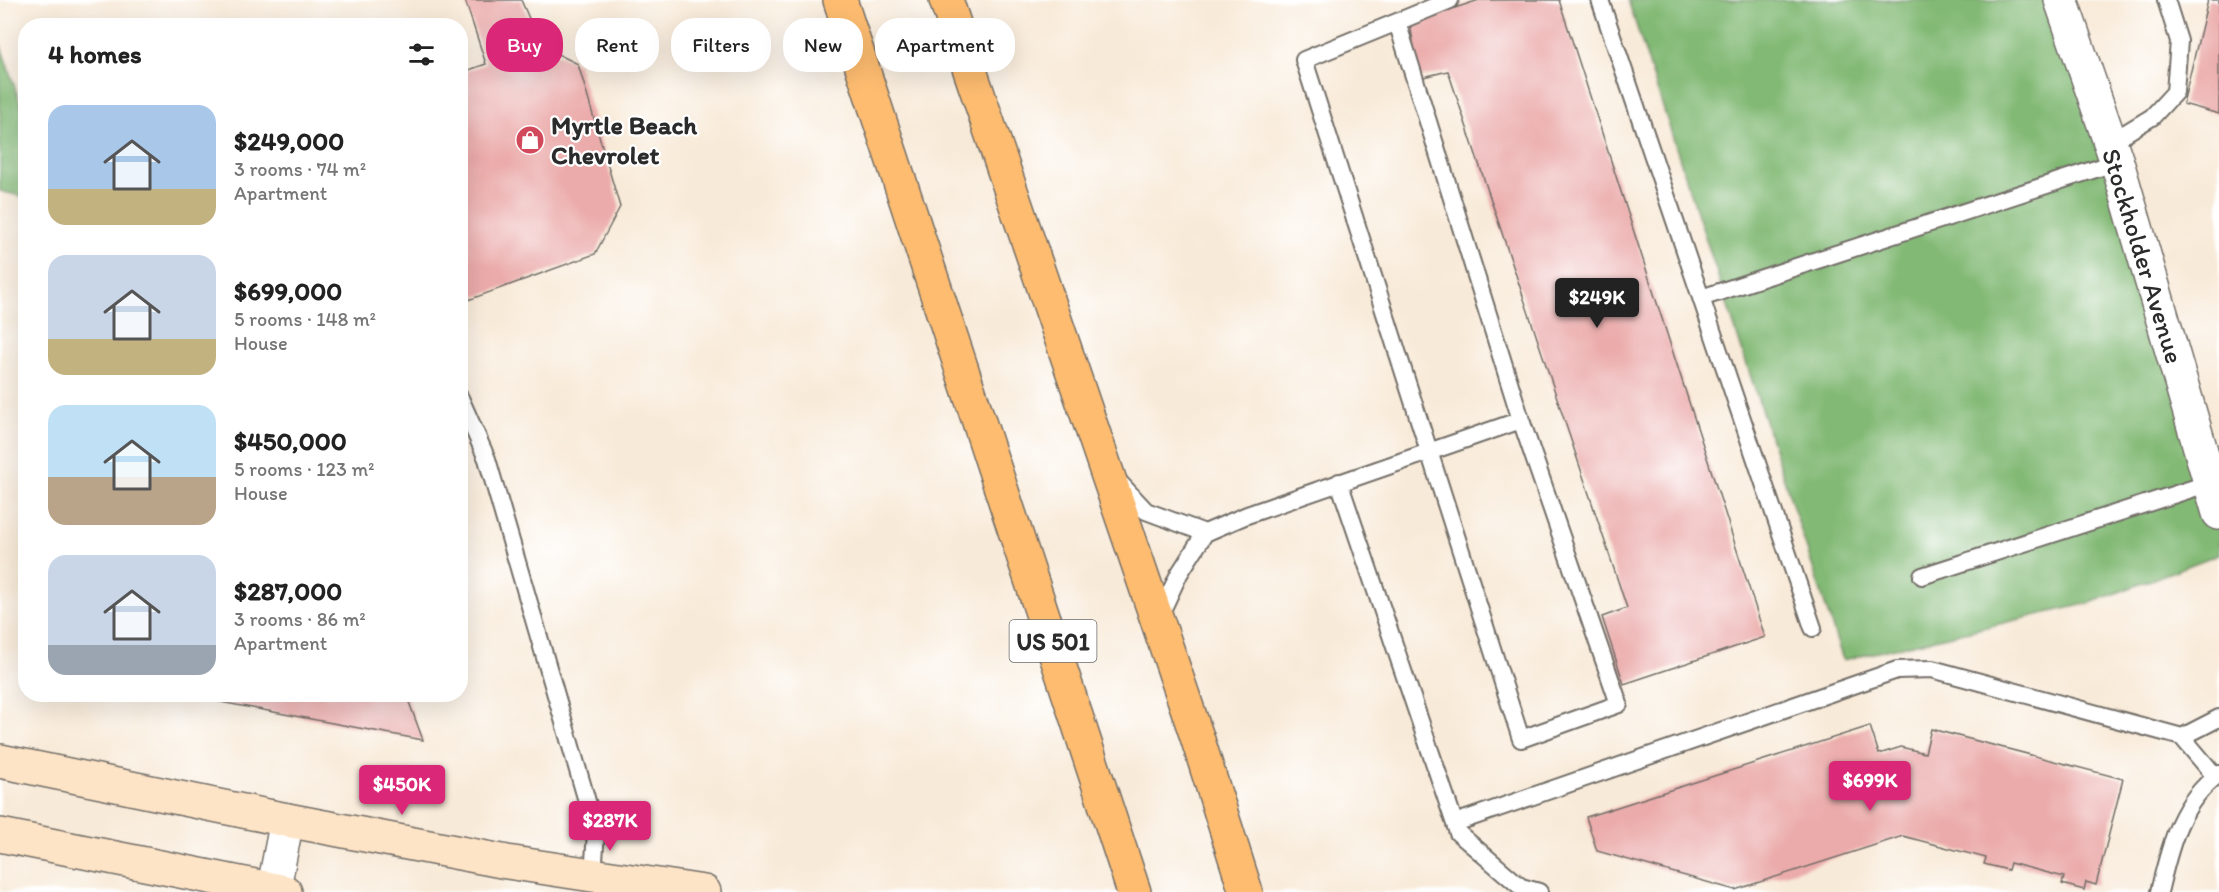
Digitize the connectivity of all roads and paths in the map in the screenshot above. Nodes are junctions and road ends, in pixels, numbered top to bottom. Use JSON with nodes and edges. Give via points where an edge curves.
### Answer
{"nodes":[{"id":1,"x":840,"y":0,"type":"edge"},
{"id":2,"x":946,"y":0,"type":"edge"},
{"id":3,"x":1450,"y":0,"type":"edge"},
{"id":4,"x":1600,"y":0,"type":"edge"},
{"id":5,"x":2061,"y":0,"type":"edge"},
{"id":6,"x":2166,"y":0,"type":"edge"},
{"id":7,"x":1397,"y":22,"type":"junction"},
{"id":8,"x":2113,"y":152,"type":"junction"},
{"id":9,"x":1701,"y":298,"type":"junction"},
{"id":10,"x":468,"y":416,"type":"edge"},
{"id":11,"x":1521,"y":420,"type":"junction"},
{"id":12,"x":1428,"y":452,"type":"junction"},
{"id":13,"x":1105,"y":467,"type":"junction"},
{"id":14,"x":1340,"y":482,"type":"junction"},
{"id":15,"x":2215,"y":498,"type":"edge"},
{"id":16,"x":1205,"y":533,"type":"junction"},
{"id":17,"x":1922,"y":576,"type":"dead end"},
{"id":18,"x":1157,"y":620,"type":"junction"},
{"id":19,"x":1813,"y":628,"type":"dead end"},
{"id":20,"x":2219,"y":718,"type":"edge"},
{"id":21,"x":2182,"y":737,"type":"junction"},
{"id":22,"x":0,"y":761,"type":"edge"},
{"id":23,"x":2217,"y":775,"type":"edge"},
{"id":24,"x":287,"y":820,"type":"junction"},
{"id":25,"x":1455,"y":823,"type":"junction"},
{"id":26,"x":0,"y":835,"type":"edge"},
{"id":27,"x":592,"y":875,"type":"junction"},
{"id":28,"x":277,"y":891,"type":"edge"},
{"id":29,"x":704,"y":892,"type":"edge"},
{"id":30,"x":1134,"y":892,"type":"edge"},
{"id":31,"x":1246,"y":892,"type":"edge"},
{"id":32,"x":1539,"y":892,"type":"edge"},
{"id":33,"x":2159,"y":892,"type":"edge"}],
"edges":[{"from":1,"to":30,"type":"main road","number":"US 501"},
{"from":2,"to":13,"type":"main road"},
{"from":3,"to":7,"type":"lane"},
{"from":4,"to":9,"type":"lane"},
{"from":5,"to":8,"type":"street","name":"Stockholder Avenue"},
{"from":6,"to":8,"type":"lane","via":[[2179,41],[2175,92]]},
{"from":7,"to":11,"type":"lane"},
{"from":7,"to":12,"type":"lane","via":[[1304,60]]},
{"from":8,"to":9,"type":"lane"},
{"from":8,"to":15,"type":"street","name":"Stockholder Avenue"},
{"from":9,"to":19,"type":"lane"},
{"from":10,"to":27,"type":"lane","via":[[487,459],[596,832]]},
{"from":11,"to":12,"type":"lane"},
{"from":11,"to":12,"type":"lane","via":[[1619,704],[1521,739]]},
{"from":12,"to":14,"type":"lane"},
{"from":13,"to":16,"type":"lane","via":[[1146,511]]},
{"from":13,"to":18,"type":"main road"},
{"from":14,"to":16,"type":"lane"},
{"from":14,"to":25,"type":"lane"},
{"from":15,"to":17,"type":"lane"},
{"from":16,"to":18,"type":"lane"},
{"from":18,"to":31,"type":"main road"},
{"from":20,"to":21,"type":"lane"},
{"from":21,"to":23,"type":"lane"},
{"from":21,"to":25,"type":"lane","via":[[1932,669],[1897,670]]},
{"from":22,"to":24,"type":"main road"},
{"from":23,"to":33,"type":"lane","via":[[2194,798],[2173,837]]},
{"from":24,"to":27,"type":"main road"},
{"from":24,"to":28,"type":"street"},
{"from":25,"to":32,"type":"lane","via":[[1458,833],[1521,887]]},
{"from":26,"to":28,"type":"main road"},
{"from":27,"to":29,"type":"main road"}]}
